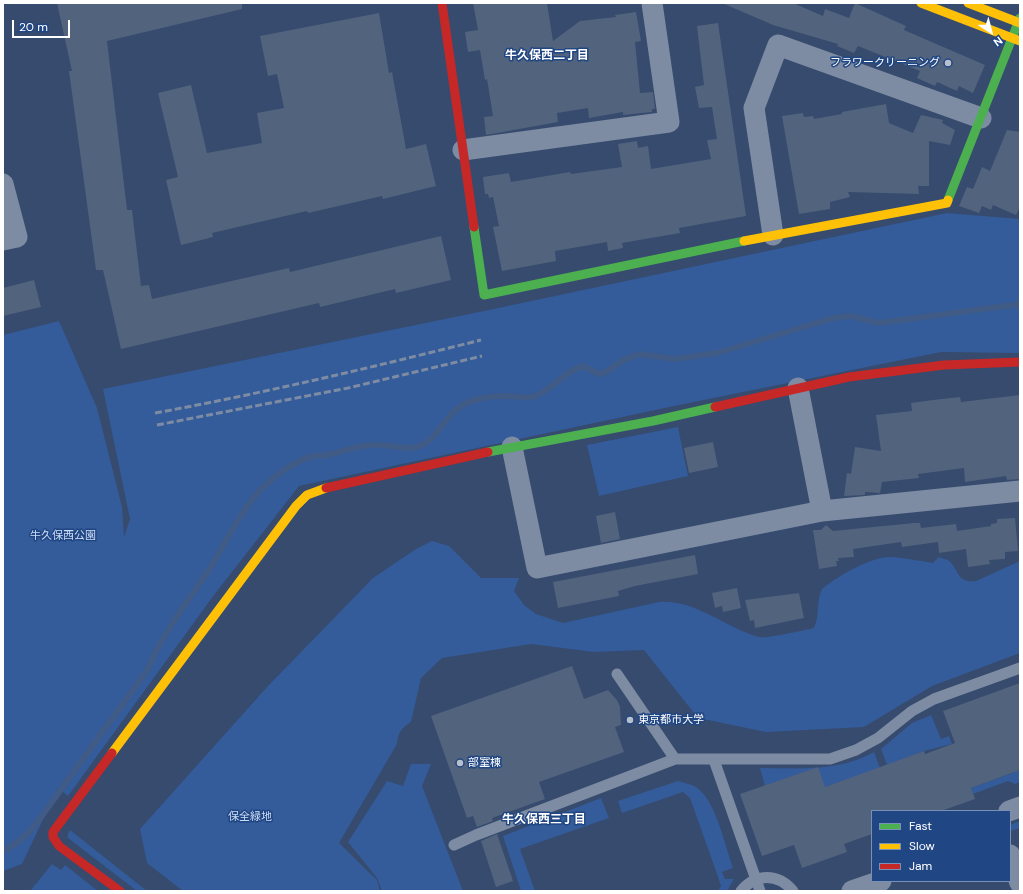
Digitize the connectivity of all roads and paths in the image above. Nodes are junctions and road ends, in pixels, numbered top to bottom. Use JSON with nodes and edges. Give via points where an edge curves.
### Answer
{"nodes":[{"id":1,"x":442,"y":3,"type":"edge"},
{"id":2,"x":652,"y":3,"type":"edge"},
{"id":3,"x":921,"y":3,"type":"edge"},
{"id":4,"x":968,"y":3,"type":"edge"},
{"id":5,"x":1019,"y":21,"type":"edge"},
{"id":6,"x":1016,"y":40,"type":"edge"},
{"id":7,"x":981,"y":118,"type":"junction"},
{"id":8,"x":463,"y":150,"type":"junction"},
{"id":9,"x":3,"y":184,"type":"edge"},
{"id":10,"x":773,"y":235,"type":"junction"},
{"id":11,"x":3,"y":240,"type":"edge"},
{"id":12,"x":1020,"y":362,"type":"edge"},
{"id":13,"x":798,"y":388,"type":"junction"},
{"id":14,"x":512,"y":447,"type":"junction"},
{"id":15,"x":1020,"y":491,"type":"edge"},
{"id":16,"x":822,"y":511,"type":"junction"},
{"id":17,"x":1020,"y":668,"type":"edge"},
{"id":18,"x":617,"y":674,"type":"dead end"},
{"id":19,"x":675,"y":759,"type":"junction"},
{"id":20,"x":714,"y":760,"type":"junction"},
{"id":21,"x":454,"y":845,"type":"dead end"},
{"id":22,"x":1011,"y":858,"type":"edge"},
{"id":23,"x":756,"y":879,"type":"junction"},
{"id":24,"x":878,"y":882,"type":"edge"},
{"id":25,"x":1020,"y":882,"type":"edge"},
{"id":26,"x":120,"y":891,"type":"edge"},
{"id":27,"x":741,"y":891,"type":"edge"},
{"id":28,"x":760,"y":891,"type":"edge"},
{"id":29,"x":793,"y":891,"type":"edge"},
{"id":30,"x":852,"y":891,"type":"edge"}],
"edges":[{"from":1,"to":8,"type":"street"},
{"from":2,"to":8,"type":"street","via":[[669,122]]},
{"from":3,"to":6,"type":"street"},
{"from":4,"to":5,"type":"street"},
{"from":5,"to":6,"type":"street"},
{"from":6,"to":7,"type":"street"},
{"from":7,"to":10,"type":"street","via":[[947,203]]},
{"from":7,"to":10,"type":"street","via":[[778,45],[754,108]]},
{"from":8,"to":10,"type":"street","via":[[484,295]]},
{"from":9,"to":11,"type":"street","via":[[18,237]]},
{"from":12,"to":13,"type":"street","via":[[944,365],[849,377]]},
{"from":13,"to":14,"type":"street","via":[[653,421]]},
{"from":13,"to":16,"type":"street"},
{"from":14,"to":16,"type":"street","via":[[536,568]]},
{"from":14,"to":26,"type":"street","via":[[322,489],[301,499],[53,832],[59,846]]},
{"from":15,"to":16,"type":"street"},
{"from":17,"to":20,"type":"lane","via":[[934,699],[912,711],[878,738],[856,750],[830,759]]},
{"from":18,"to":19,"type":"lane"},
{"from":19,"to":20,"type":"lane"},
{"from":19,"to":21,"type":"lane"},
{"from":20,"to":23,"type":"lane"},
{"from":22,"to":25,"type":"street"},
{"from":23,"to":27,"type":"lane"},
{"from":23,"to":28,"type":"lane"},
{"from":23,"to":29,"type":"lane","via":[[773,878],[784,882]]},
{"from":24,"to":30,"type":"street"}]}
